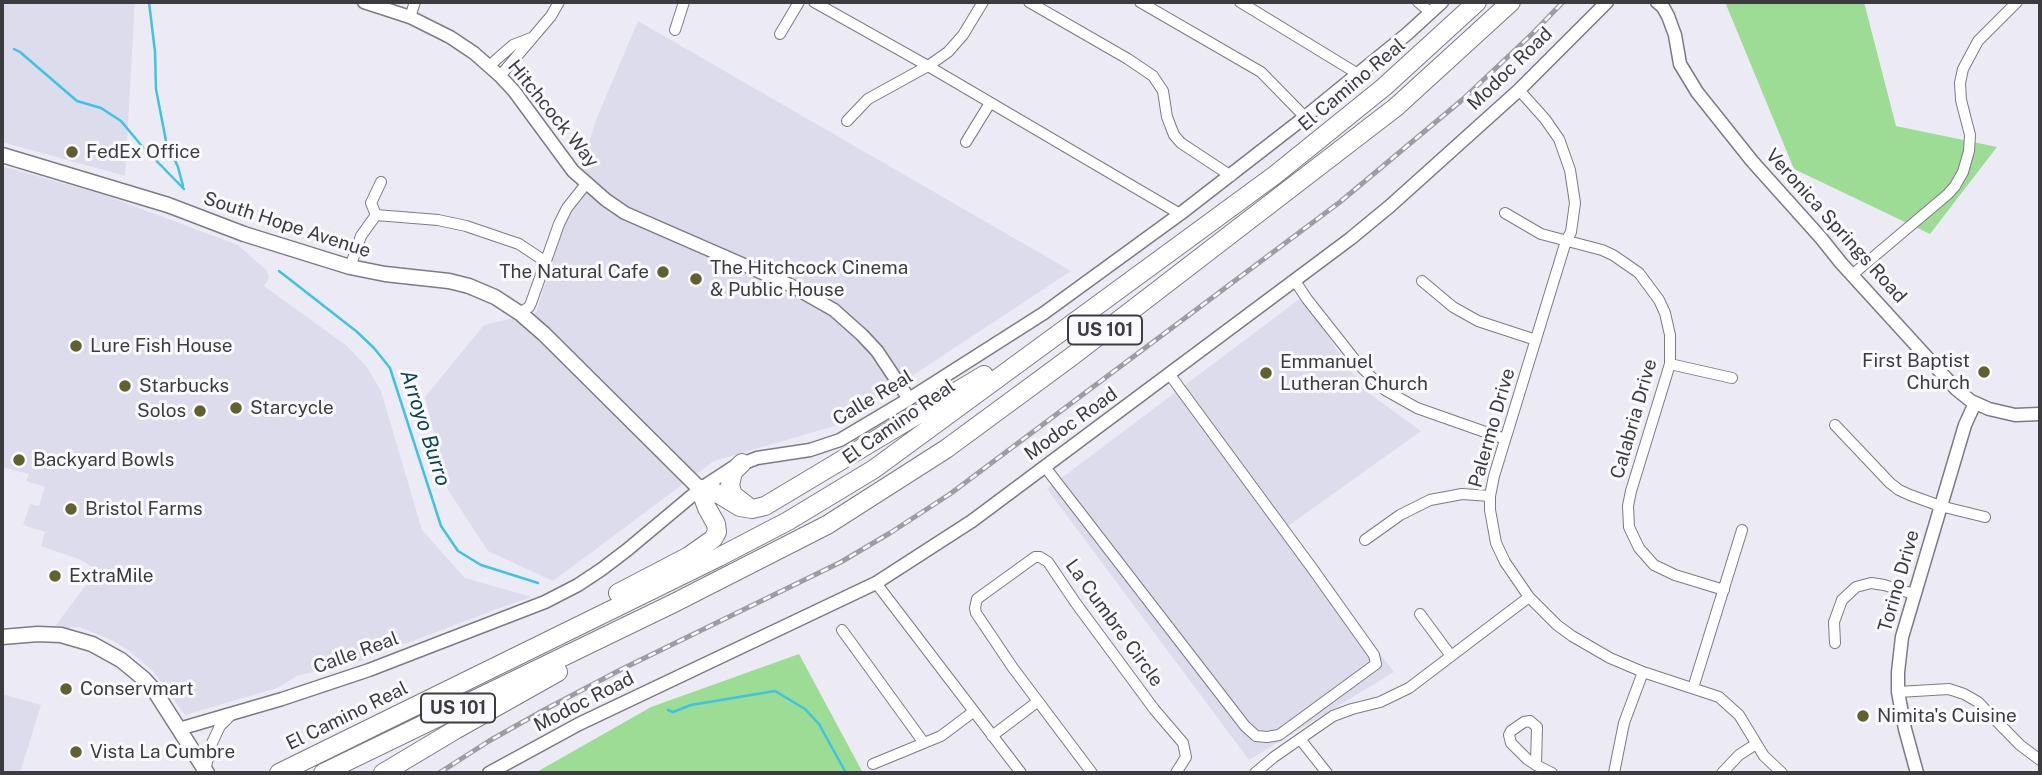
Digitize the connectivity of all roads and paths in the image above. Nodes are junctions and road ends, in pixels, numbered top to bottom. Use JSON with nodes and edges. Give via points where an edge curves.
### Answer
{"nodes":[{"id":1,"x":363,"y":2,"type":"edge"},
{"id":2,"x":415,"y":2,"type":"edge"},
{"id":3,"x":559,"y":2,"type":"edge"},
{"id":4,"x":684,"y":2,"type":"edge"},
{"id":5,"x":799,"y":2,"type":"edge"},
{"id":6,"x":814,"y":2,"type":"edge"},
{"id":7,"x":983,"y":2,"type":"edge"},
{"id":8,"x":1029,"y":2,"type":"edge"},
{"id":9,"x":1140,"y":2,"type":"edge"},
{"id":10,"x":1240,"y":2,"type":"edge"},
{"id":11,"x":1418,"y":2,"type":"edge"},
{"id":12,"x":1442,"y":2,"type":"edge"},
{"id":13,"x":1477,"y":2,"type":"edge"},
{"id":14,"x":1511,"y":2,"type":"edge"},
{"id":15,"x":1607,"y":2,"type":"edge"},
{"id":16,"x":1657,"y":2,"type":"edge"},
{"id":17,"x":2017,"y":2,"type":"edge"},
{"id":18,"x":403,"y":10,"type":"edge"},
{"id":19,"x":1430,"y":12,"type":"junction"},
{"id":20,"x":675,"y":30,"type":"dead end"},
{"id":21,"x":780,"y":34,"type":"dead end"},
{"id":22,"x":532,"y":38,"type":"junction"},
{"id":23,"x":489,"y":66,"type":"junction"},
{"id":24,"x":928,"y":66,"type":"junction"},
{"id":25,"x":1358,"y":74,"type":"junction"},
{"id":26,"x":500,"y":76,"type":"junction"},
{"id":27,"x":1519,"y":90,"type":"junction"},
{"id":28,"x":990,"y":103,"type":"junction"},
{"id":29,"x":1305,"y":117,"type":"junction"},
{"id":30,"x":847,"y":121,"type":"dead end"},
{"id":31,"x":966,"y":142,"type":"dead end"},
{"id":32,"x":2,"y":155,"type":"edge"},
{"id":33,"x":1231,"y":176,"type":"junction"},
{"id":34,"x":381,"y":182,"type":"dead end"},
{"id":35,"x":586,"y":184,"type":"junction"},
{"id":36,"x":1504,"y":213,"type":"dead end"},
{"id":37,"x":1180,"y":214,"type":"junction"},
{"id":38,"x":376,"y":215,"type":"junction"},
{"id":39,"x":1566,"y":242,"type":"junction"},
{"id":40,"x":546,"y":262,"type":"junction"},
{"id":41,"x":350,"y":267,"type":"junction"},
{"id":42,"x":1852,"y":275,"type":"junction"},
{"id":43,"x":1295,"y":281,"type":"junction"},
{"id":44,"x":1422,"y":281,"type":"dead end"},
{"id":45,"x":520,"y":313,"type":"junction"},
{"id":46,"x":1536,"y":340,"type":"junction"},
{"id":47,"x":1024,"y":358,"type":"junction"},
{"id":48,"x":1670,"y":364,"type":"junction"},
{"id":49,"x":1170,"y":375,"type":"junction"},
{"id":50,"x":1732,"y":378,"type":"dead end"},
{"id":51,"x":909,"y":399,"type":"junction"},
{"id":52,"x":1975,"y":403,"type":"junction"},
{"id":53,"x":2040,"y":414,"type":"edge"},
{"id":54,"x":1835,"y":425,"type":"dead end"},
{"id":55,"x":1505,"y":439,"type":"junction"},
{"id":56,"x":742,"y":463,"type":"junction"},
{"id":57,"x":1045,"y":467,"type":"junction"},
{"id":58,"x":700,"y":489,"type":"junction"},
{"id":59,"x":1490,"y":496,"type":"junction"},
{"id":60,"x":1940,"y":506,"type":"junction"},
{"id":61,"x":752,"y":509,"type":"junction"},
{"id":62,"x":1985,"y":517,"type":"dead end"},
{"id":63,"x":1742,"y":530,"type":"dead end"},
{"id":64,"x":1365,"y":540,"type":"dead end"},
{"id":65,"x":876,"y":583,"type":"junction"},
{"id":66,"x":1724,"y":590,"type":"junction"},
{"id":67,"x":1914,"y":594,"type":"junction"},
{"id":68,"x":1529,"y":597,"type":"junction"},
{"id":69,"x":1419,"y":614,"type":"dead end"},
{"id":70,"x":842,"y":630,"type":"dead end"},
{"id":71,"x":2,"y":637,"type":"edge"},
{"id":72,"x":593,"y":643,"type":"junction"},
{"id":73,"x":1835,"y":643,"type":"dead end"},
{"id":74,"x":536,"y":647,"type":"junction"},
{"id":75,"x":1451,"y":656,"type":"junction"},
{"id":76,"x":1643,"y":672,"type":"junction"},
{"id":77,"x":1693,"y":688,"type":"junction"},
{"id":78,"x":1898,"y":692,"type":"junction"},
{"id":79,"x":1037,"y":702,"type":"junction"},
{"id":80,"x":973,"y":712,"type":"junction"},
{"id":81,"x":233,"y":713,"type":"junction"},
{"id":82,"x":179,"y":729,"type":"junction"},
{"id":83,"x":992,"y":736,"type":"junction"},
{"id":84,"x":1300,"y":739,"type":"junction"},
{"id":85,"x":924,"y":743,"type":"junction"},
{"id":86,"x":1756,"y":744,"type":"junction"},
{"id":87,"x":2040,"y":760,"type":"edge"},
{"id":88,"x":873,"y":764,"type":"dead end"},
{"id":89,"x":1536,"y":765,"type":"dead end"},
{"id":90,"x":206,"y":772,"type":"edge"},
{"id":91,"x":279,"y":773,"type":"edge"},
{"id":92,"x":323,"y":773,"type":"edge"},
{"id":93,"x":383,"y":773,"type":"edge"},
{"id":94,"x":489,"y":773,"type":"edge"},
{"id":95,"x":1021,"y":773,"type":"edge"},
{"id":96,"x":1092,"y":773,"type":"edge"},
{"id":97,"x":1177,"y":773,"type":"edge"},
{"id":98,"x":1255,"y":773,"type":"edge"},
{"id":99,"x":1327,"y":773,"type":"edge"},
{"id":100,"x":1552,"y":773,"type":"edge"},
{"id":101,"x":1614,"y":773,"type":"edge"},
{"id":102,"x":1722,"y":773,"type":"edge"},
{"id":103,"x":1782,"y":773,"type":"edge"},
{"id":104,"x":1917,"y":773,"type":"edge"}],
"edges":[{"from":1,"to":18,"type":"street","name":"Hitchcock Way"},
{"from":2,"to":18,"type":"street"},
{"from":3,"to":22,"type":"street"},
{"from":4,"to":20,"type":"street"},
{"from":5,"to":21,"type":"street"},
{"from":6,"to":24,"type":"street"},
{"from":7,"to":24,"type":"street","via":[[958,42]]},
{"from":8,"to":33,"type":"street","via":[[1153,76],[1163,91],[1174,135]]},
{"from":9,"to":29,"type":"street","via":[[1261,72]]},
{"from":10,"to":25,"type":"street"},
{"from":11,"to":19,"type":"street"},
{"from":12,"to":19,"type":"street","name":"Calle Real"},
{"from":13,"to":47,"type":"highway","name":"El Camino Real","number":"US 101","via":[[1384,88],[1275,175]]},
{"from":14,"to":72,"type":"highway","number":"US 101","via":[[1396,107],[946,449],[828,525]]},
{"from":15,"to":27,"type":"street","name":"Modoc Road"},
{"from":16,"to":42,"type":"street","name":"Veronica Springs Road","via":[[1672,25],[1680,64],[1696,92]]},
{"from":17,"to":42,"type":"street","via":[[1978,41],[1963,69],[1961,100],[1969,151],[1955,186]]},
{"from":18,"to":23,"type":"street","name":"Hitchcock Way"},
{"from":19,"to":25,"type":"street","name":"Calle Real"},
{"from":22,"to":23,"type":"street","via":[[513,44]]},
{"from":22,"to":26,"type":"street"},
{"from":23,"to":26,"type":"street","name":"Hitchcock Way"},
{"from":24,"to":28,"type":"street"},
{"from":24,"to":30,"type":"street","via":[[868,99]]},
{"from":25,"to":29,"type":"street","name":"Calle Real"},
{"from":26,"to":35,"type":"street","name":"Hitchcock Way"},
{"from":27,"to":39,"type":"street","name":"Palermo Drive","via":[[1545,119],[1566,157],[1575,203]]},
{"from":27,"to":43,"type":"street","name":"Modoc Road","via":[[1390,206]]},
{"from":28,"to":31,"type":"street"},
{"from":28,"to":37,"type":"street"},
{"from":29,"to":33,"type":"street","name":"Calle Real"},
{"from":32,"to":41,"type":"main road","name":"South Hope Avenue"},
{"from":33,"to":37,"type":"street","name":"Calle Real"},
{"from":34,"to":38,"type":"street","via":[[371,203]]},
{"from":35,"to":40,"type":"street","via":[[559,223]]},
{"from":35,"to":51,"type":"street","name":"Hitchcock Way","via":[[625,213],[818,299],[877,351]]},
{"from":36,"to":39,"type":"street","name":"Calabria Drive"},
{"from":37,"to":51,"type":"street","name":"Calle Real","via":[[1044,313]]},
{"from":38,"to":40,"type":"street","via":[[466,226],[519,244]]},
{"from":38,"to":41,"type":"street","via":[[360,236]]},
{"from":39,"to":46,"type":"street","name":"Palermo Drive"},
{"from":39,"to":48,"type":"street","name":"Calabria Drive","via":[[1613,255],[1650,286],[1668,324]]},
{"from":40,"to":45,"type":"street","via":[[529,307]]},
{"from":41,"to":45,"type":"main road","name":"South Hope Avenue","via":[[449,281],[482,291]]},
{"from":42,"to":52,"type":"street","name":"Veronica Springs Road","via":[[1956,389]]},
{"from":43,"to":49,"type":"street","name":"Modoc Road"},
{"from":43,"to":55,"type":"street","via":[[1359,365],[1385,390],[1417,408]]},
{"from":44,"to":46,"type":"street","via":[[1478,321]]},
{"from":45,"to":58,"type":"main road","name":"South Hope Avenue"},
{"from":46,"to":55,"type":"street","name":"Palermo Drive"},
{"from":47,"to":61,"type":"highway","via":[[985,375],[765,506]]},
{"from":47,"to":74,"type":"highway","name":"El Camino Real","number":"US 101","via":[[874,469],[788,521]]},
{"from":48,"to":50,"type":"street"},
{"from":48,"to":66,"type":"street","name":"Calabria Drive","via":[[1631,491],[1629,527],[1654,565]]},
{"from":49,"to":57,"type":"street","name":"Modoc Road"},
{"from":49,"to":57,"type":"street","via":[[1312,568],[1376,664],[1279,735],[1256,736]]},
{"from":51,"to":56,"type":"street","name":"Calle Real","via":[[831,444]]},
{"from":52,"to":53,"type":"street","name":"Veronica Springs Road","via":[[2015,415]]},
{"from":52,"to":60,"type":"street","name":"Torino Drive"},
{"from":54,"to":60,"type":"street","via":[[1891,483]]},
{"from":55,"to":59,"type":"street","name":"Palermo Drive"},
{"from":56,"to":58,"type":"street","name":"Calle Real"},
{"from":56,"to":61,"type":"highway","via":[[733,472],[730,485],[733,495]]},
{"from":57,"to":65,"type":"street","name":"Modoc Road"},
{"from":58,"to":61,"type":"highway"},
{"from":58,"to":74,"type":"highway","via":[[716,524],[713,539],[558,625]]},
{"from":58,"to":81,"type":"street","name":"Calle Real","via":[[627,550],[557,597],[369,670]]},
{"from":59,"to":64,"type":"street","via":[[1462,494],[1430,500]]},
{"from":59,"to":68,"type":"street","name":"Palermo Drive","via":[[1496,542]]},
{"from":60,"to":62,"type":"street"},
{"from":60,"to":67,"type":"street","name":"Torino Drive"},
{"from":63,"to":66,"type":"street"},
{"from":65,"to":80,"type":"street"},
{"from":65,"to":94,"type":"street","name":"Modoc Road","via":[[579,724]]},
{"from":66,"to":77,"type":"street"},
{"from":67,"to":73,"type":"street","via":[[1871,583],[1856,587],[1842,600],[1834,622]]},
{"from":67,"to":78,"type":"street","name":"Torino Drive","via":[[1902,637]]},
{"from":68,"to":75,"type":"street"},
{"from":68,"to":76,"type":"street","name":"Palermo Drive","via":[[1572,636]]},
{"from":69,"to":75,"type":"street"},
{"from":70,"to":85,"type":"street"},
{"from":71,"to":82,"type":"main road","via":[[61,635],[107,651],[144,679]]},
{"from":72,"to":92,"type":"highway","number":"US 101"},
{"from":72,"to":93,"type":"highway","via":[[564,669]]},
{"from":74,"to":91,"type":"highway","name":"El Camino Real","number":"US 101"},
{"from":75,"to":84,"type":"street","via":[[1398,694],[1333,716]]},
{"from":76,"to":77,"type":"street","name":"Palermo Drive"},
{"from":76,"to":101,"type":"street"},
{"from":77,"to":86,"type":"street","name":"Palermo Drive","via":[[1728,704],[1746,723]]},
{"from":78,"to":87,"type":"street","via":[[1949,690],[1964,694]]},
{"from":78,"to":104,"type":"street","name":"Torino Drive"},
{"from":79,"to":83,"type":"street"},
{"from":79,"to":96,"type":"street","name":"La Cumbre Circle"},
{"from":79,"to":97,"type":"street","name":"La Cumbre Circle","via":[[975,608],[977,599],[1030,559],[1040,557],[1183,743],[1186,757]]},
{"from":80,"to":83,"type":"street"},
{"from":80,"to":85,"type":"street"},
{"from":81,"to":82,"type":"street","name":"Calle Real"},
{"from":81,"to":90,"type":"street","via":[[212,743]]},
{"from":82,"to":90,"type":"main road"},
{"from":83,"to":95,"type":"street"},
{"from":84,"to":98,"type":"street"},
{"from":84,"to":99,"type":"street"},
{"from":85,"to":88,"type":"street"},
{"from":86,"to":102,"type":"street"},
{"from":86,"to":103,"type":"street","name":"Palermo Drive"},
{"from":89,"to":100,"type":"street"}]}
